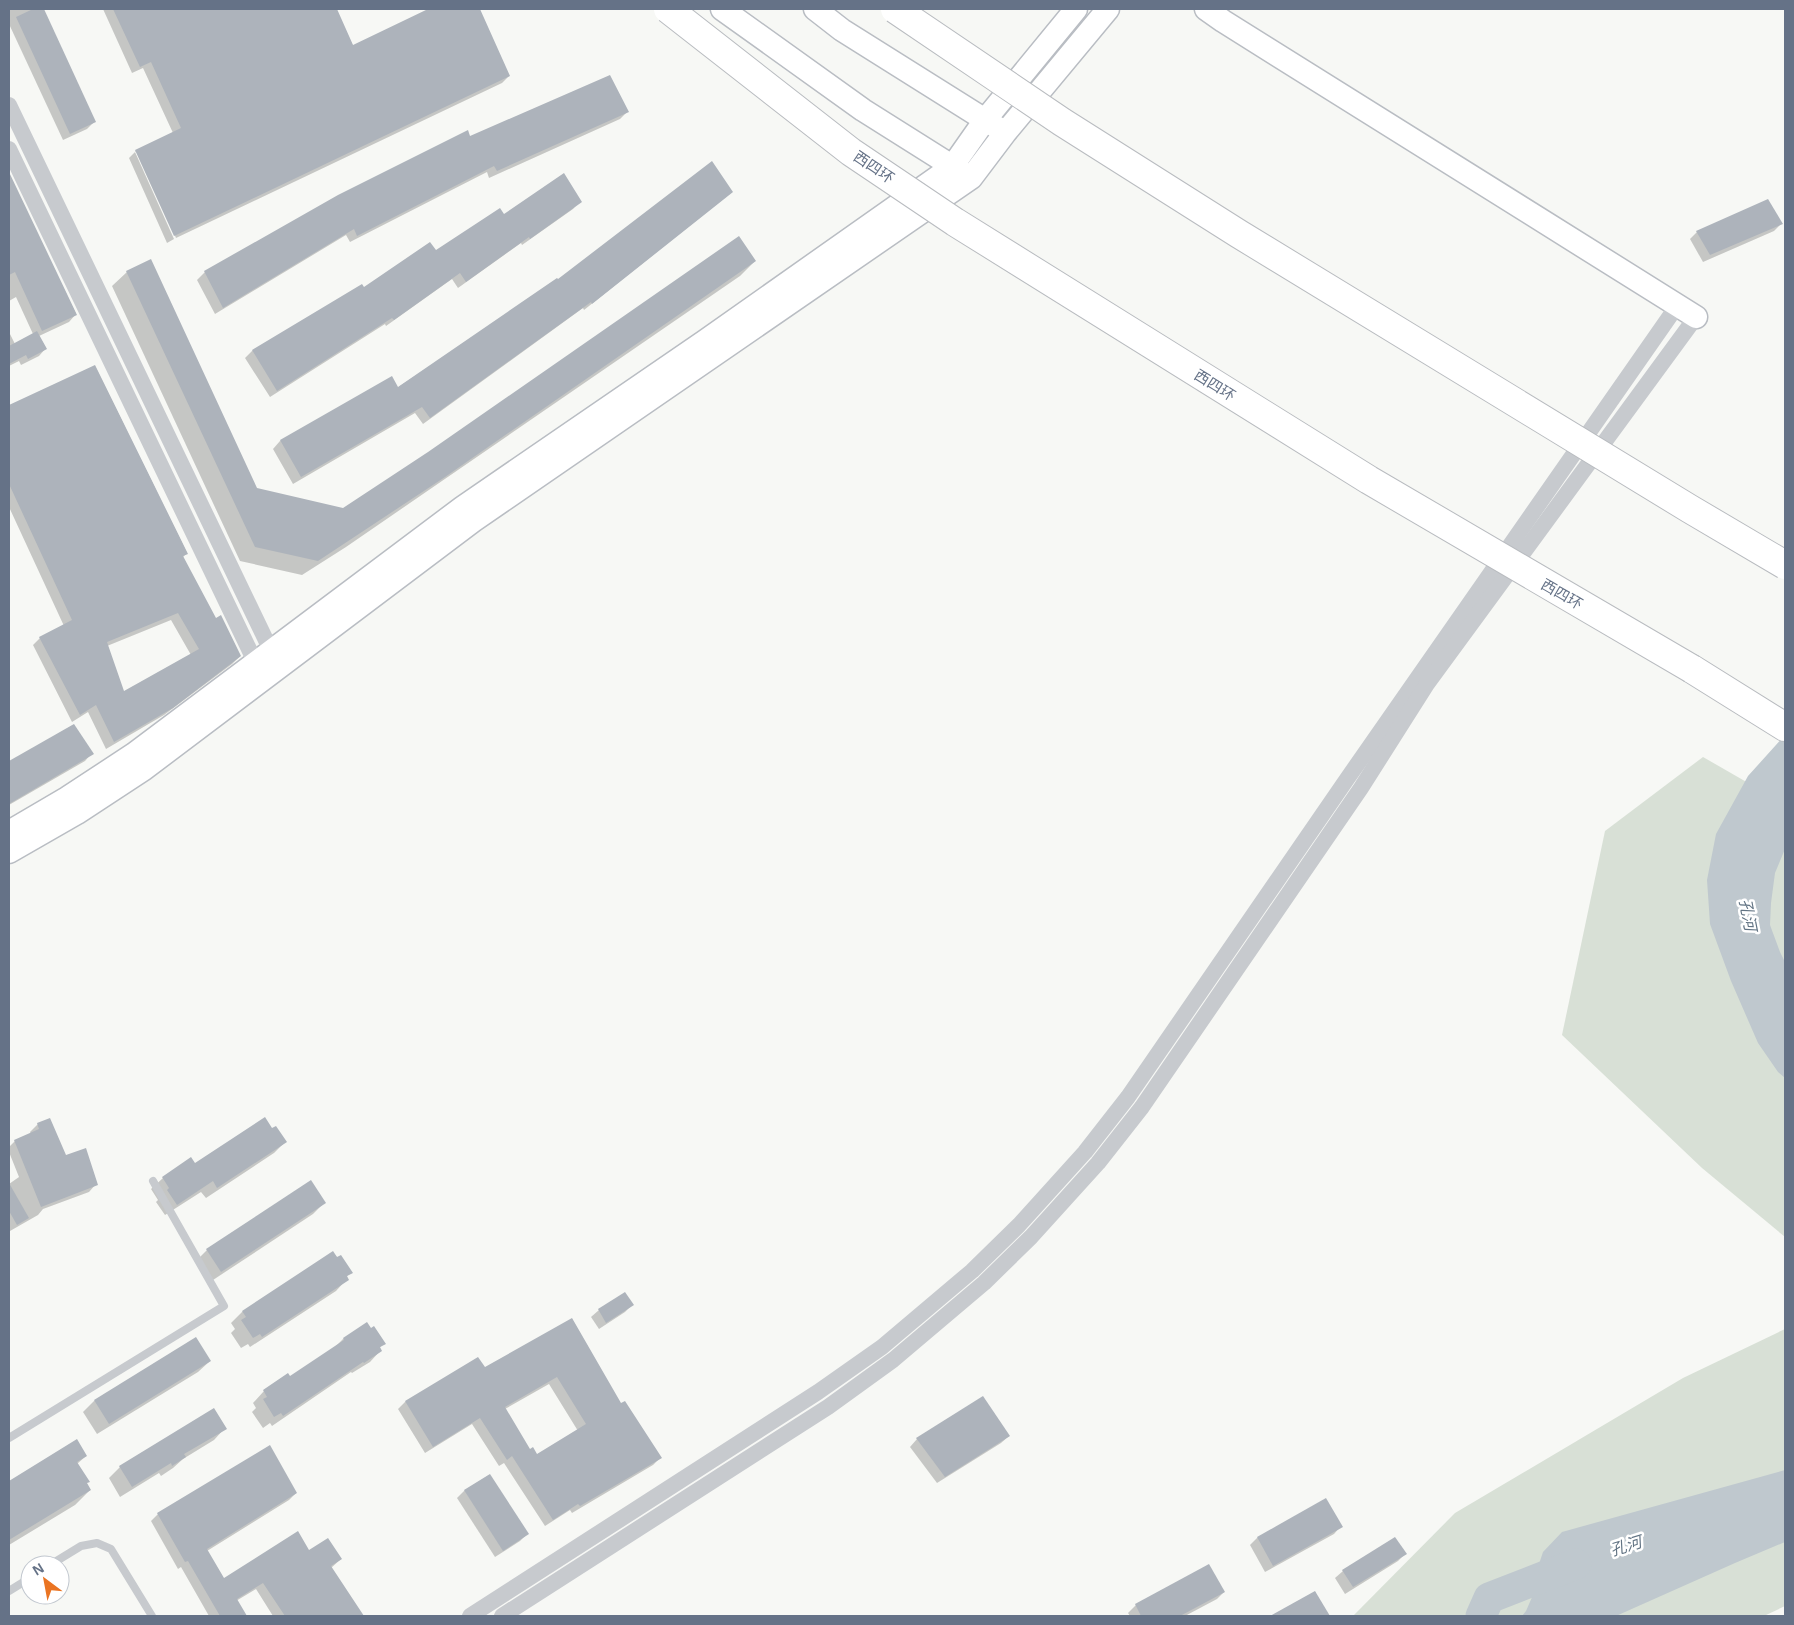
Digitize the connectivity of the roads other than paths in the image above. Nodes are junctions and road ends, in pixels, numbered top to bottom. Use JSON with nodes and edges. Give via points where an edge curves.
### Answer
{"nodes":[{"id":1,"x":668,"y":9,"type":"edge"},
{"id":2,"x":722,"y":9,"type":"edge"},
{"id":3,"x":814,"y":9,"type":"edge"},
{"id":4,"x":895,"y":9,"type":"edge"},
{"id":5,"x":1076,"y":9,"type":"edge"},
{"id":6,"x":1108,"y":9,"type":"edge"},
{"id":7,"x":1206,"y":9,"type":"edge"},
{"id":8,"x":9,"y":105,"type":"edge"},
{"id":9,"x":985,"y":120,"type":"junction"},
{"id":10,"x":1005,"y":133,"type":"junction"},
{"id":11,"x":9,"y":149,"type":"edge"},
{"id":12,"x":952,"y":167,"type":"junction"},
{"id":13,"x":972,"y":178,"type":"junction"},
{"id":14,"x":1677,"y":306,"type":"junction"},
{"id":15,"x":1696,"y":317,"type":"joint"},
{"id":16,"x":1785,"y":565,"type":"edge"},
{"id":17,"x":268,"y":666,"type":"junction"},
{"id":18,"x":1785,"y":726,"type":"edge"},
{"id":19,"x":9,"y":832,"type":"edge"},
{"id":20,"x":9,"y":852,"type":"edge"},
{"id":21,"x":153,"y":1181,"type":"dead end"},
{"id":22,"x":9,"y":1438,"type":"edge"},
{"id":23,"x":66,"y":1555,"type":"edge"},
{"id":24,"x":20,"y":1584,"type":"edge"},
{"id":25,"x":9,"y":1591,"type":"edge"},
{"id":26,"x":152,"y":1616,"type":"edge"},
{"id":27,"x":470,"y":1616,"type":"edge"},
{"id":28,"x":502,"y":1616,"type":"edge"}],
"edges":[{"from":1,"to":18,"type":"highway","name":"西四环","bridge":true,"via":[[851,152],[955,222],[1369,480]]},
{"from":2,"to":12,"type":"street","via":[[863,110]]},
{"from":3,"to":9,"type":"street"},
{"from":4,"to":16,"type":"highway","bridge":true,"via":[[1062,122],[1239,234]]},
{"from":5,"to":9,"type":"street"},
{"from":6,"to":10,"type":"street"},
{"from":7,"to":14,"type":"street"},
{"from":8,"to":17,"type":"street"},
{"from":9,"to":10,"type":"street"},
{"from":9,"to":12,"type":"street"},
{"from":10,"to":13,"type":"street"},
{"from":11,"to":17,"type":"street"},
{"from":12,"to":13,"type":"street"},
{"from":12,"to":17,"type":"street","via":[[463,507]]},
{"from":13,"to":17,"type":"street"},
{"from":14,"to":15,"type":"street"},
{"from":14,"to":27,"type":"street","via":[[1128,1097],[1019,1225],[972,1271],[882,1347],[818,1392]]},
{"from":15,"to":28,"type":"street","via":[[1427,684],[1361,788],[1142,1107],[1098,1163],[1032,1237],[984,1284],[886,1366],[828,1407]]},
{"from":17,"to":19,"type":"street","via":[[68,798]]},
{"from":17,"to":20,"type":"street","via":[[144,769]]},
{"from":21,"to":22,"type":"lane","via":[[224,1306]]},
{"from":23,"to":26,"type":"lane","via":[[80,1546],[97,1542],[111,1549]]},
{"from":24,"to":25,"type":"lane"}]}
